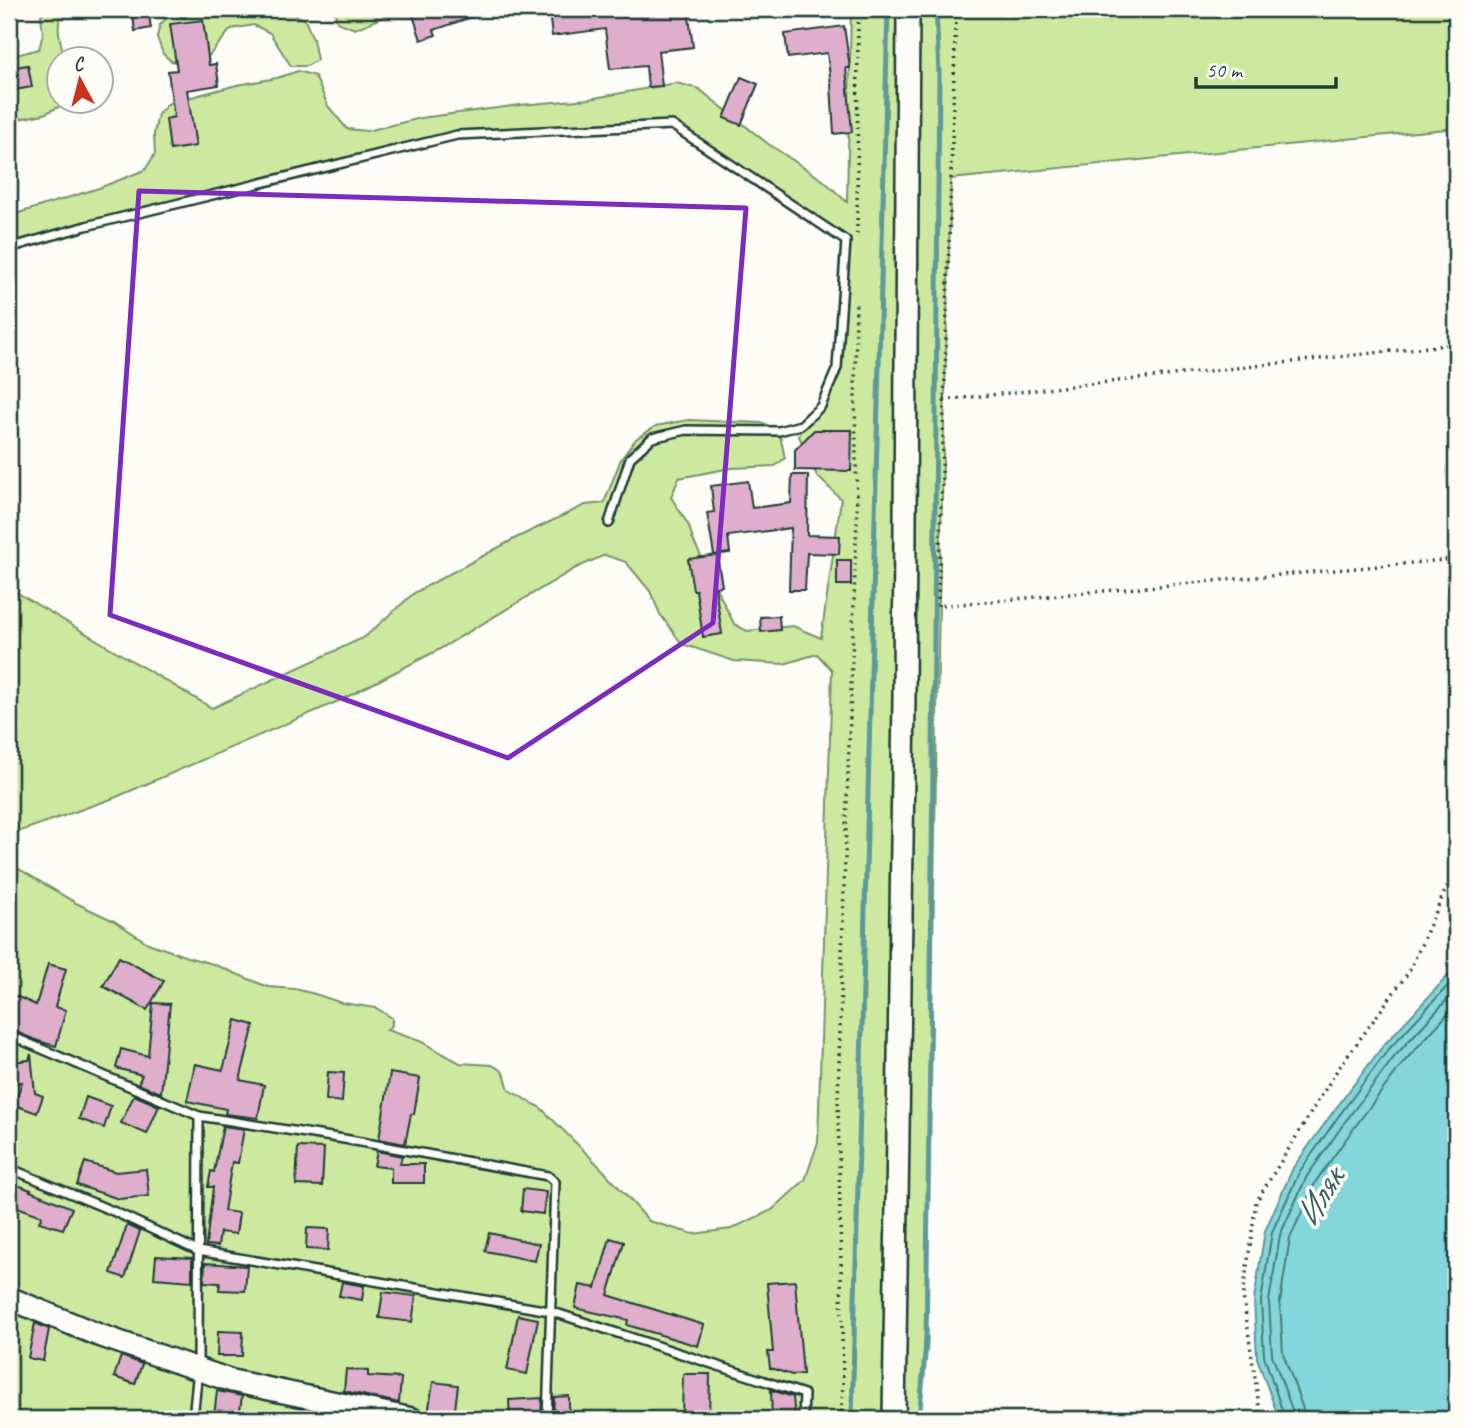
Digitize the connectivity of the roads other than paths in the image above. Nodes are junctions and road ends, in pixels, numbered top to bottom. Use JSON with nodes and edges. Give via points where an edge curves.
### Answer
{"nodes":[{"id":1,"x":908,"y":9,"type":"edge"},
{"id":2,"x":9,"y":248,"type":"edge"},
{"id":3,"x":609,"y":523,"type":"dead end"},
{"id":4,"x":9,"y":1035,"type":"edge"},
{"id":5,"x":199,"y":1116,"type":"junction"},
{"id":6,"x":9,"y":1168,"type":"edge"},
{"id":7,"x":198,"y":1251,"type":"junction"},
{"id":8,"x":9,"y":1298,"type":"edge"},
{"id":9,"x":550,"y":1311,"type":"junction"},
{"id":10,"x":198,"y":1369,"type":"junction"},
{"id":11,"x":193,"y":1419,"type":"edge"},
{"id":12,"x":412,"y":1419,"type":"edge"},
{"id":13,"x":547,"y":1419,"type":"edge"},
{"id":14,"x":803,"y":1419,"type":"edge"},
{"id":15,"x":894,"y":1419,"type":"edge"}],
"edges":[{"from":1,"to":15,"type":"street"},
{"from":2,"to":3,"type":"lane","via":[[457,135],[672,125],[846,241],[837,368],[821,406],[801,425],[779,431],[685,430],[652,438],[630,458]]},
{"from":4,"to":5,"type":"lane"},
{"from":5,"to":7,"type":"lane"},
{"from":5,"to":9,"type":"lane","via":[[548,1176],[555,1182]]},
{"from":6,"to":7,"type":"lane"},
{"from":7,"to":9,"type":"lane"},
{"from":7,"to":10,"type":"lane"},
{"from":8,"to":10,"type":"street"},
{"from":9,"to":13,"type":"lane"},
{"from":9,"to":14,"type":"lane","via":[[804,1394]]},
{"from":10,"to":11,"type":"lane"},
{"from":10,"to":12,"type":"street","via":[[232,1381]]}]}
